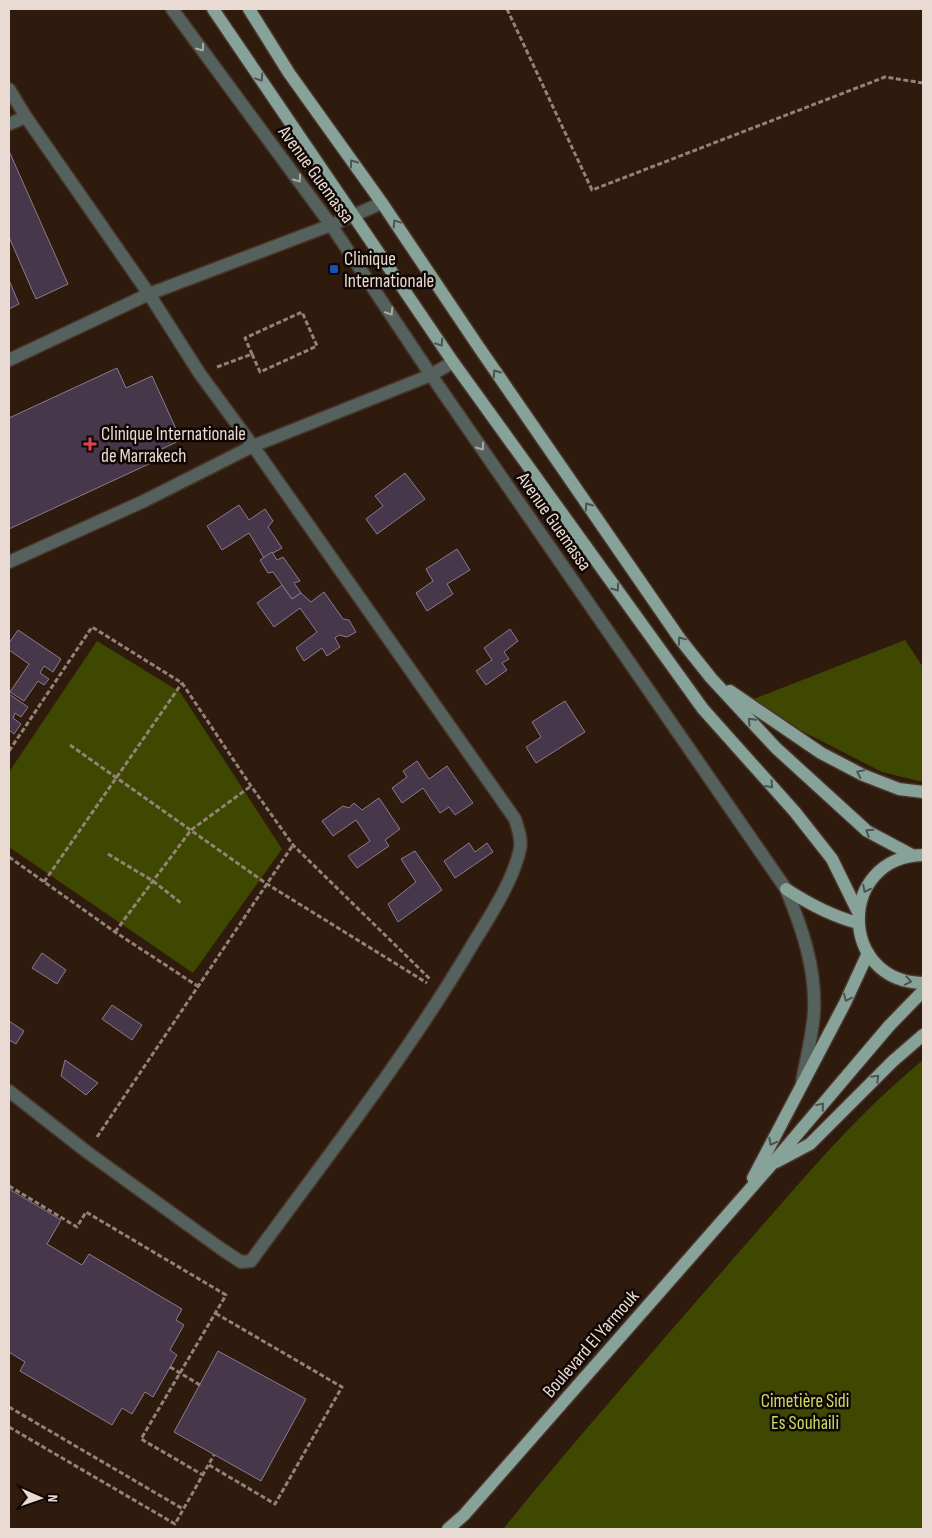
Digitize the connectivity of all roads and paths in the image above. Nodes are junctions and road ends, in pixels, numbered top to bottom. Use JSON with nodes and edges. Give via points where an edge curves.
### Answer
{"nodes":[{"id":1,"x":172,"y":9,"type":"edge"},
{"id":2,"x":213,"y":9,"type":"edge"},
{"id":3,"x":249,"y":9,"type":"edge"},
{"id":4,"x":507,"y":9,"type":"edge"},
{"id":5,"x":923,"y":84,"type":"edge"},
{"id":6,"x":9,"y":89,"type":"edge"},
{"id":7,"x":26,"y":117,"type":"junction"},
{"id":8,"x":9,"y":124,"type":"edge"},
{"id":9,"x":382,"y":203,"type":"junction"},
{"id":10,"x":352,"y":215,"type":"junction"},
{"id":11,"x":332,"y":225,"type":"junction"},
{"id":12,"x":149,"y":294,"type":"junction"},
{"id":13,"x":252,"y":354,"type":"junction"},
{"id":14,"x":9,"y":360,"type":"edge"},
{"id":15,"x":452,"y":362,"type":"junction"},
{"id":16,"x":200,"y":374,"type":"junction"},
{"id":17,"x":431,"y":376,"type":"junction"},
{"id":18,"x":252,"y":446,"type":"junction"},
{"id":19,"x":9,"y":562,"type":"edge"},
{"id":20,"x":711,"y":678,"type":"junction"},
{"id":21,"x":182,"y":683,"type":"junction"},
{"id":22,"x":70,"y":746,"type":"dead end"},
{"id":23,"x":9,"y":751,"type":"edge"},
{"id":24,"x":116,"y":778,"type":"junction"},
{"id":25,"x":251,"y":786,"type":"junction"},
{"id":26,"x":923,"y":792,"type":"edge"},
{"id":27,"x":191,"y":830,"type":"junction"},
{"id":28,"x":293,"y":844,"type":"junction"},
{"id":29,"x":108,"y":854,"type":"dead end"},
{"id":30,"x":918,"y":855,"type":"edge"},
{"id":31,"x":9,"y":857,"type":"edge"},
{"id":32,"x":153,"y":881,"type":"junction"},
{"id":33,"x":44,"y":882,"type":"junction"},
{"id":34,"x":266,"y":884,"type":"junction"},
{"id":35,"x":786,"y":889,"type":"junction"},
{"id":36,"x":181,"y":903,"type":"dead end"},
{"id":37,"x":858,"y":918,"type":"junction"},
{"id":38,"x":115,"y":932,"type":"junction"},
{"id":39,"x":868,"y":953,"type":"junction"},
{"id":40,"x":923,"y":983,"type":"edge"},
{"id":41,"x":199,"y":987,"type":"junction"},
{"id":42,"x":923,"y":991,"type":"edge"},
{"id":43,"x":444,"y":993,"type":"junction"},
{"id":44,"x":923,"y":1035,"type":"edge"},
{"id":45,"x":801,"y":1087,"type":"junction"},
{"id":46,"x":9,"y":1091,"type":"edge"},
{"id":47,"x":87,"y":1152,"type":"junction"},
{"id":48,"x":772,"y":1164,"type":"junction"},
{"id":49,"x":9,"y":1186,"type":"edge"},
{"id":50,"x":744,"y":1196,"type":"junction"},
{"id":51,"x":215,"y":1313,"type":"junction"},
{"id":52,"x":170,"y":1368,"type":"dead end"},
{"id":53,"x":180,"y":1373,"type":"junction"},
{"id":54,"x":200,"y":1385,"type":"dead end"},
{"id":55,"x":9,"y":1407,"type":"edge"},
{"id":56,"x":9,"y":1428,"type":"edge"},
{"id":57,"x":214,"y":1455,"type":"dead end"},
{"id":58,"x":209,"y":1465,"type":"junction"},
{"id":59,"x":203,"y":1475,"type":"junction"},
{"id":60,"x":183,"y":1509,"type":"junction"},
{"id":61,"x":464,"y":1515,"type":"junction"},
{"id":62,"x":448,"y":1529,"type":"edge"},
{"id":63,"x":455,"y":1529,"type":"edge"}],
"edges":[{"from":1,"to":11,"type":"street","name":"Avenue Guemassa","one_way":true},
{"from":2,"to":10,"type":"main road","name":"Avenue Guemassa","one_way":true},
{"from":9,"to":3,"type":"main road","name":"Avenue Guemassa","one_way":true,"via":[[289,73]]},
{"from":4,"to":5,"type":"path","via":[[592,190],[885,77]]},
{"from":6,"to":7,"type":"street"},
{"from":7,"to":8,"type":"street"},
{"from":7,"to":12,"type":"street"},
{"from":9,"to":10,"type":"street"},
{"from":20,"to":9,"type":"main road","name":"Avenue Guemassa","one_way":true,"via":[[657,607]]},
{"from":10,"to":11,"type":"street"},
{"from":10,"to":15,"type":"main road","name":"Avenue Guemassa","one_way":true},
{"from":11,"to":12,"type":"street"},
{"from":11,"to":17,"type":"street","name":"Avenue Guemassa","one_way":true},
{"from":12,"to":14,"type":"street"},
{"from":12,"to":16,"type":"street"},
{"from":13,"to":13,"type":"path","via":[[260,372],[317,346],[302,312],[245,338]]},
{"from":13,"to":16,"type":"path"},
{"from":15,"to":17,"type":"street"},
{"from":15,"to":37,"type":"main road","name":"Avenue Guemassa","one_way":true,"via":[[703,709],[795,812],[832,859]]},
{"from":16,"to":18,"type":"street"},
{"from":17,"to":18,"type":"street"},
{"from":17,"to":35,"type":"street","name":"Avenue Guemassa","one_way":true},
{"from":18,"to":19,"type":"street","via":[[142,502]]},
{"from":18,"to":43,"type":"street","via":[[515,819],[520,848],[502,896]]},
{"from":26,"to":20,"type":"main road","one_way":true,"via":[[899,789],[821,753]]},
{"from":30,"to":20,"type":"main road","name":"Avenue Guemassa","one_way":true,"via":[[866,831],[776,748]]},
{"from":21,"to":23,"type":"path","via":[[92,627]]},
{"from":21,"to":24,"type":"path"},
{"from":21,"to":25,"type":"path"},
{"from":22,"to":24,"type":"path"},
{"from":24,"to":27,"type":"path"},
{"from":24,"to":33,"type":"path"},
{"from":25,"to":27,"type":"path"},
{"from":25,"to":28,"type":"path"},
{"from":27,"to":32,"type":"path"},
{"from":27,"to":34,"type":"path"},
{"from":28,"to":34,"type":"path"},
{"from":28,"to":43,"type":"path"},
{"from":29,"to":32,"type":"path"},
{"from":30,"to":37,"type":"main road","one_way":true,"via":[[900,858],[879,870],[865,889]]},
{"from":31,"to":33,"type":"path"},
{"from":32,"to":36,"type":"path"},
{"from":32,"to":38,"type":"path"},
{"from":33,"to":38,"type":"path"},
{"from":34,"to":41,"type":"path"},
{"from":34,"to":43,"type":"path"},
{"from":35,"to":37,"type":"main road","via":[[823,911]]},
{"from":35,"to":45,"type":"street","name":"Avenue Guemassa","via":[[808,948],[814,995],[814,1013]]},
{"from":37,"to":39,"type":"main road","name":"Avenue Guemassa","via":[[859,934]]},
{"from":38,"to":41,"type":"path"},
{"from":39,"to":40,"type":"main road","one_way":true,"via":[[891,975]]},
{"from":39,"to":45,"type":"main road","name":"Boulevard El Yarmouk","one_way":true},
{"from":41,"to":47,"type":"path"},
{"from":48,"to":42,"type":"main road","name":"Boulevard El Yarmouk","one_way":true,"via":[[889,1026]]},
{"from":43,"to":47,"type":"street","via":[[374,1094],[250,1260],[241,1262]]},
{"from":48,"to":44,"type":"main road","one_way":true,"via":[[810,1144]]},
{"from":45,"to":50,"type":"main road","name":"Boulevard El Yarmouk","one_way":true},
{"from":46,"to":47,"type":"street"},
{"from":48,"to":50,"type":"main road","name":"Boulevard El Yarmouk"},
{"from":49,"to":51,"type":"path","via":[[77,1227],[86,1212],[226,1295]]},
{"from":50,"to":61,"type":"main road","name":"Boulevard El Yarmouk"},
{"from":51,"to":53,"type":"path"},
{"from":51,"to":58,"type":"path","via":[[342,1387],[275,1504]]},
{"from":52,"to":53,"type":"path"},
{"from":53,"to":54,"type":"path"},
{"from":53,"to":59,"type":"path","via":[[141,1439]]},
{"from":55,"to":60,"type":"path"},
{"from":56,"to":60,"type":"path","via":[[174,1524]]},
{"from":57,"to":58,"type":"path"},
{"from":58,"to":59,"type":"path"},
{"from":59,"to":60,"type":"path"},
{"from":61,"to":62,"type":"main road","name":"Boulevard El Yarmouk"},
{"from":61,"to":63,"type":"main road","name":"Boulevard El Yarmouk"}]}
